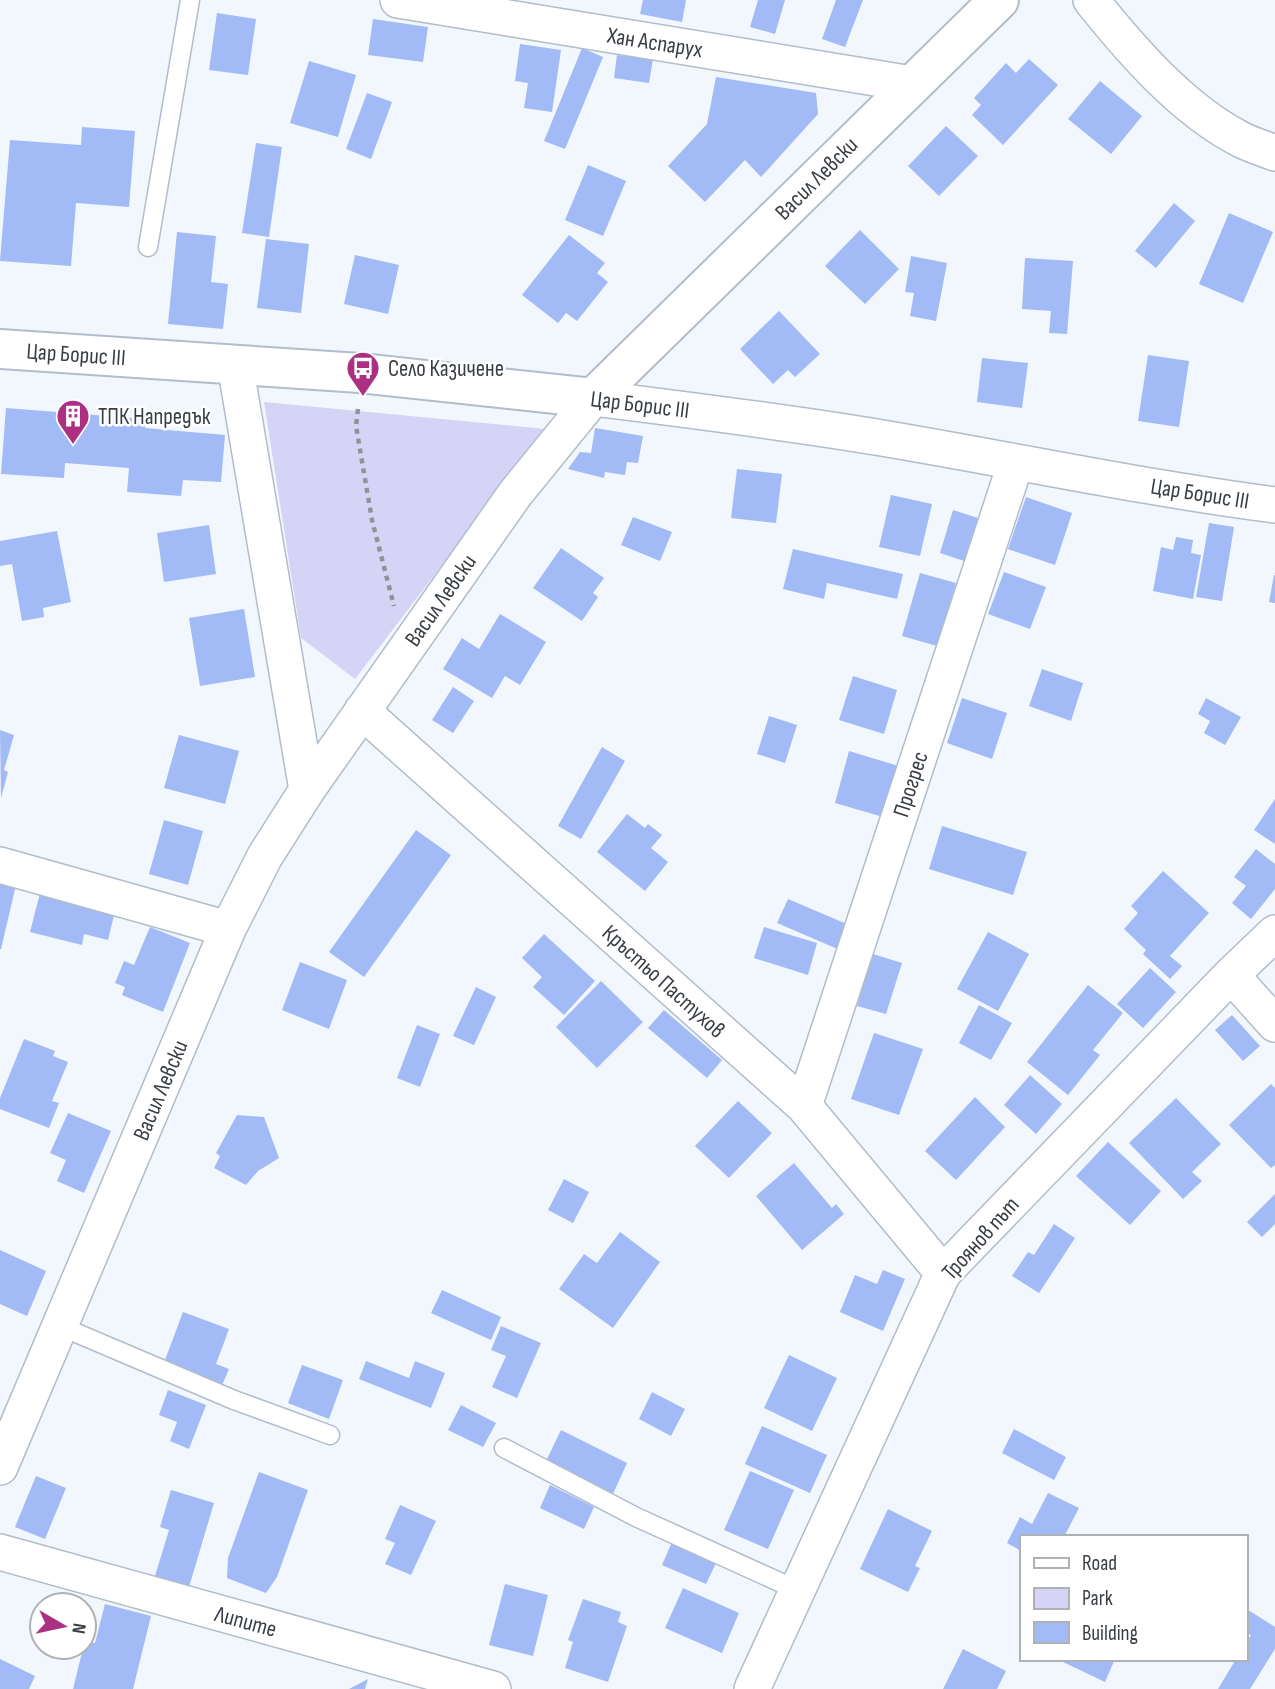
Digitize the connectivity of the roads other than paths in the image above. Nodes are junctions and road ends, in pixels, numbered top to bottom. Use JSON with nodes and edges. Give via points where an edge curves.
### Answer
{"nodes":[{"id":1,"x":190,"y":0,"type":"edge"},
{"id":2,"x":398,"y":0,"type":"edge"},
{"id":3,"x":999,"y":0,"type":"edge"},
{"id":4,"x":1091,"y":0,"type":"edge"},
{"id":5,"x":912,"y":84,"type":"junction"},
{"id":6,"x":1275,"y":153,"type":"edge"},
{"id":7,"x":148,"y":247,"type":"dead end"},
{"id":8,"x":0,"y":349,"type":"edge"},
{"id":9,"x":235,"y":365,"type":"junction"},
{"id":10,"x":593,"y":398,"type":"junction"},
{"id":11,"x":1016,"y":462,"type":"junction"},
{"id":12,"x":1275,"y":505,"type":"edge"},
{"id":13,"x":362,"y":710,"type":"junction"},
{"id":14,"x":307,"y":790,"type":"junction"},
{"id":15,"x":0,"y":865,"type":"edge"},
{"id":16,"x":228,"y":929,"type":"junction"},
{"id":17,"x":1275,"y":933,"type":"edge"},
{"id":18,"x":1231,"y":975,"type":"junction"},
{"id":19,"x":1275,"y":1024,"type":"edge"},
{"id":20,"x":804,"y":1106,"type":"junction"},
{"id":21,"x":943,"y":1273,"type":"junction"},
{"id":22,"x":60,"y":1326,"type":"junction"},
{"id":23,"x":330,"y":1435,"type":"dead end"},
{"id":24,"x":504,"y":1448,"type":"dead end"},
{"id":25,"x":0,"y":1467,"type":"edge"},
{"id":26,"x":0,"y":1552,"type":"edge"},
{"id":27,"x":797,"y":1590,"type":"junction"},
{"id":28,"x":493,"y":1689,"type":"edge"},
{"id":29,"x":752,"y":1689,"type":"edge"}],
"edges":[{"from":1,"to":7,"type":"lane"},
{"from":2,"to":5,"type":"street","name":"Хан Аспарух"},
{"from":3,"to":5,"type":"street","name":"Васил Левски"},
{"from":4,"to":6,"type":"street","via":[[1126,44],[1185,102],[1240,139]]},
{"from":5,"to":10,"type":"street","name":"Васил Левски"},
{"from":8,"to":9,"type":"street","name":"Цар Борис III"},
{"from":9,"to":10,"type":"street","name":"Цар Борис III","via":[[360,373]]},
{"from":9,"to":14,"type":"street"},
{"from":10,"to":11,"type":"street","name":"Цар Борис III","via":[[737,415]]},
{"from":10,"to":13,"type":"street","name":"Васил Левски","via":[[515,494]]},
{"from":11,"to":12,"type":"street","name":"Цар Борис III"},
{"from":11,"to":20,"type":"street","name":"Прогрес"},
{"from":13,"to":14,"type":"street","name":"Васил Левски"},
{"from":13,"to":20,"type":"street","name":"Кръстьо Пастухов"},
{"from":14,"to":16,"type":"street","name":"Васил Левски","via":[[265,856]]},
{"from":15,"to":16,"type":"street"},
{"from":16,"to":22,"type":"street","name":"Васил Левски"},
{"from":17,"to":18,"type":"street","name":"Троянов път"},
{"from":18,"to":19,"type":"street"},
{"from":18,"to":21,"type":"street","name":"Троянов път"},
{"from":20,"to":21,"type":"street","name":"Кръстьо Пастухов"},
{"from":21,"to":27,"type":"street","name":"Троянов път"},
{"from":22,"to":23,"type":"lane"},
{"from":22,"to":25,"type":"street","name":"Васил Левски"},
{"from":24,"to":27,"type":"lane","via":[[636,1517]]},
{"from":26,"to":28,"type":"street","name":"Липите"},
{"from":27,"to":29,"type":"street","name":"Троянов път"}]}
